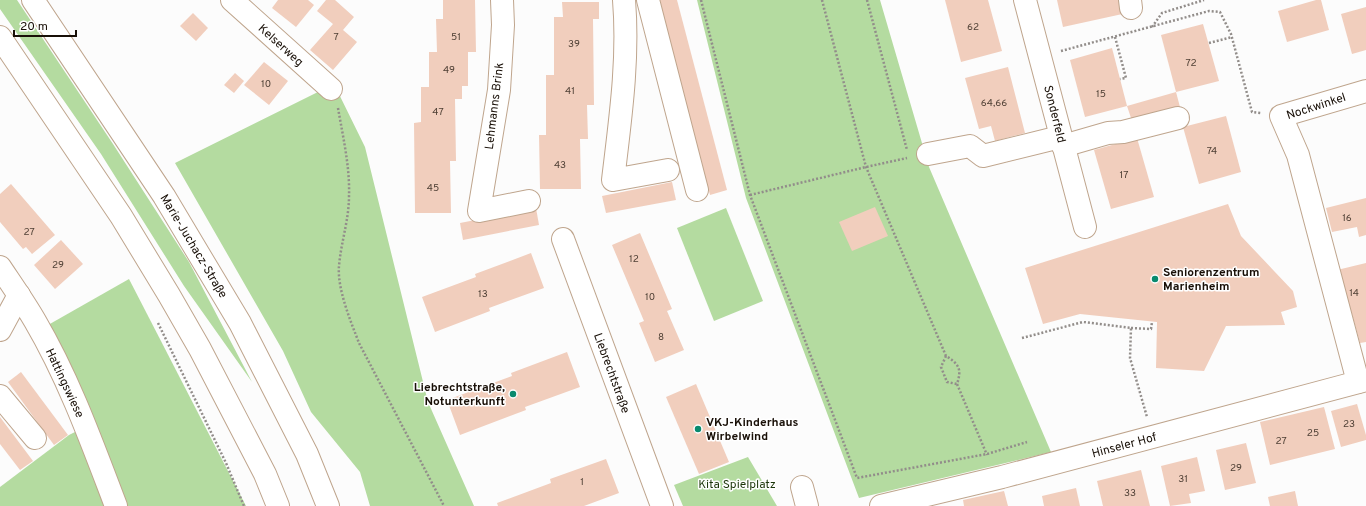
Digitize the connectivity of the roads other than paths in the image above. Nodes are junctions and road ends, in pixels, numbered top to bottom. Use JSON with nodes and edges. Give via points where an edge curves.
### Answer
{"nodes":[{"id":1,"x":33,"y":0,"type":"edge"},
{"id":2,"x":232,"y":0,"type":"edge"},
{"id":3,"x":502,"y":0,"type":"edge"},
{"id":4,"x":624,"y":0,"type":"edge"},
{"id":5,"x":648,"y":0,"type":"edge"},
{"id":6,"x":1025,"y":0,"type":"edge"},
{"id":7,"x":0,"y":37,"type":"edge"},
{"id":8,"x":331,"y":89,"type":"road end"},
{"id":9,"x":1366,"y":91,"type":"edge"},
{"id":10,"x":1178,"y":118,"type":"dead end"},
{"id":11,"x":1062,"y":142,"type":"junction"},
{"id":12,"x":928,"y":154,"type":"dead end"},
{"id":13,"x":668,"y":170,"type":"dead end"},
{"id":14,"x":697,"y":190,"type":"dead end"},
{"id":15,"x":529,"y":201,"type":"dead end"},
{"id":16,"x":1085,"y":227,"type":"dead end"},
{"id":17,"x":563,"y":239,"type":"dead end"},
{"id":18,"x":0,"y":267,"type":"edge"},
{"id":19,"x":19,"y":295,"type":"junction"},
{"id":20,"x":0,"y":330,"type":"edge"},
{"id":21,"x":1362,"y":381,"type":"edge"},
{"id":22,"x":0,"y":396,"type":"edge"},
{"id":23,"x":35,"y":438,"type":"dead end"},
{"id":24,"x":116,"y":506,"type":"edge"},
{"id":25,"x":278,"y":506,"type":"edge"},
{"id":26,"x":328,"y":506,"type":"edge"},
{"id":27,"x":662,"y":506,"type":"edge"},
{"id":28,"x":881,"y":506,"type":"edge"}],
"edges":[{"from":1,"to":26,"type":"street","name":"Marie-Juchacz-Straße","via":[[164,196],[240,323],[307,454]]},
{"from":2,"to":8,"type":"street","name":"Kelserweg"},
{"from":3,"to":15,"type":"street","name":"Lehmanns Brink","via":[[499,90],[479,211]]},
{"from":4,"to":13,"type":"street","via":[[626,28],[622,99],[613,180]]},
{"from":5,"to":14,"type":"street"},
{"from":6,"to":11,"type":"street","name":"Sonderfeld"},
{"from":7,"to":25,"type":"street","via":[[121,216],[168,295],[200,349],[265,474]]},
{"from":9,"to":21,"type":"street","name":"Nockwinkel","via":[[1281,116],[1298,155]]},
{"from":10,"to":11,"type":"street","via":[[1123,132]]},
{"from":11,"to":12,"type":"street","via":[[983,156],[970,146]]},
{"from":11,"to":16,"type":"street","name":"Sonderfeld"},
{"from":17,"to":27,"type":"street","name":"Liebrechtstraße"},
{"from":18,"to":19,"type":"street","name":"Hattingswiese"},
{"from":19,"to":20,"type":"street"},
{"from":19,"to":24,"type":"street","name":"Hattingswiese","via":[[66,381]]},
{"from":21,"to":28,"type":"street","name":"Hinseler Hof","via":[[1002,477]]},
{"from":22,"to":23,"type":"street"}]}
